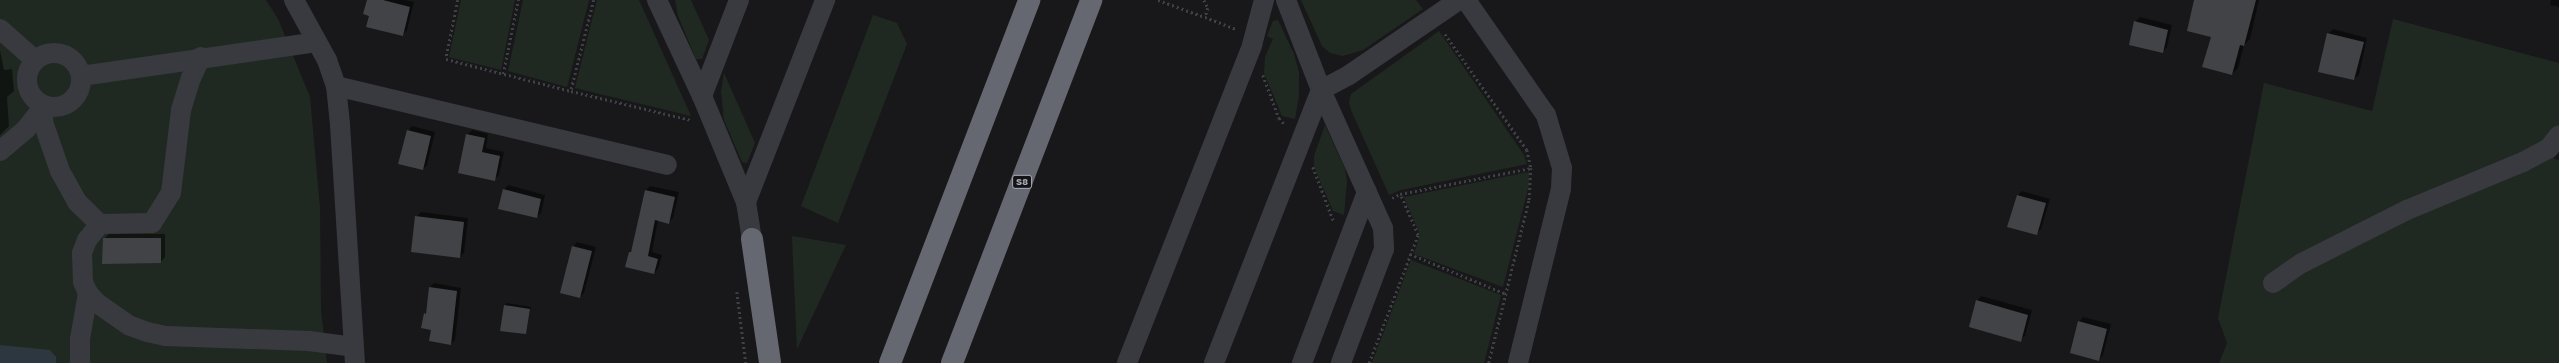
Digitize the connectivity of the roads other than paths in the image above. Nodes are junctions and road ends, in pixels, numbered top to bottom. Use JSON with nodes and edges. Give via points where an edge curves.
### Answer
{"nodes":[{"id":1,"x":294,"y":0,"type":"edge"},
{"id":2,"x":657,"y":0,"type":"edge"},
{"id":3,"x":739,"y":0,"type":"edge"},
{"id":4,"x":825,"y":0,"type":"edge"},
{"id":5,"x":1029,"y":0,"type":"edge"},
{"id":6,"x":1091,"y":0,"type":"edge"},
{"id":7,"x":1264,"y":0,"type":"edge"},
{"id":8,"x":1286,"y":0,"type":"edge"},
{"id":9,"x":1459,"y":0,"type":"edge"},
{"id":10,"x":1466,"y":0,"type":"edge"},
{"id":11,"x":0,"y":29,"type":"edge"},
{"id":12,"x":317,"y":42,"type":"junction"},
{"id":13,"x":202,"y":57,"type":"junction"},
{"id":14,"x":35,"y":60,"type":"junction"},
{"id":15,"x":81,"y":76,"type":"junction"},
{"id":16,"x":336,"y":86,"type":"junction"},
{"id":17,"x":1321,"y":90,"type":"junction"},
{"id":18,"x":702,"y":96,"type":"junction"},
{"id":19,"x":44,"y":106,"type":"junction"},
{"id":20,"x":2559,"y":134,"type":"edge"},
{"id":21,"x":0,"y":151,"type":"edge"},
{"id":22,"x":667,"y":165,"type":"dead end"},
{"id":23,"x":1376,"y":194,"type":"junction"},
{"id":24,"x":746,"y":202,"type":"junction"},
{"id":25,"x":100,"y":224,"type":"junction"},
{"id":26,"x":752,"y":239,"type":"joint"},
{"id":27,"x":2273,"y":283,"type":"dead end"},
{"id":28,"x":88,"y":293,"type":"junction"},
{"id":29,"x":354,"y":355,"type":"edge"},
{"id":30,"x":80,"y":363,"type":"edge"},
{"id":31,"x":770,"y":363,"type":"edge"},
{"id":32,"x":890,"y":363,"type":"edge"},
{"id":33,"x":952,"y":363,"type":"edge"},
{"id":34,"x":1127,"y":363,"type":"edge"},
{"id":35,"x":1214,"y":363,"type":"edge"},
{"id":36,"x":1302,"y":363,"type":"edge"},
{"id":37,"x":1341,"y":363,"type":"edge"},
{"id":38,"x":1518,"y":363,"type":"edge"}],
"edges":[{"from":1,"to":12,"type":"street"},
{"from":2,"to":18,"type":"street"},
{"from":3,"to":18,"type":"street"},
{"from":4,"to":24,"type":"street"},
{"from":5,"to":32,"type":"highway"},
{"from":6,"to":33,"type":"highway","number":"S8"},
{"from":7,"to":34,"type":"street","via":[[1252,45]]},
{"from":8,"to":17,"type":"street"},
{"from":9,"to":17,"type":"street","via":[[1349,75]]},
{"from":10,"to":38,"type":"street","via":[[1546,115],[1562,168],[1561,189]]},
{"from":11,"to":14,"type":"street"},
{"from":12,"to":13,"type":"street"},
{"from":12,"to":16,"type":"street","via":[[327,60]]},
{"from":13,"to":15,"type":"street"},
{"from":13,"to":25,"type":"street","via":[[191,78],[181,110],[175,178],[172,193],[163,208],[152,223]]},
{"from":14,"to":15,"type":"street","via":[[52,52],[61,53],[76,62]]},
{"from":14,"to":19,"type":"street","via":[[27,73],[27,83],[33,98]]},
{"from":15,"to":19,"type":"street","via":[[80,90],[69,103],[60,107]]},
{"from":16,"to":22,"type":"street"},
{"from":16,"to":29,"type":"street"},
{"from":17,"to":23,"type":"street"},
{"from":17,"to":35,"type":"street"},
{"from":18,"to":24,"type":"street"},
{"from":19,"to":21,"type":"street","via":[[26,129]]},
{"from":19,"to":25,"type":"street","via":[[43,122],[60,171],[76,202]]},
{"from":20,"to":27,"type":"street","via":[[2549,148],[2523,162],[2407,210],[2302,263]]},
{"from":23,"to":36,"type":"street","via":[[1353,229]]},
{"from":23,"to":37,"type":"street","via":[[1384,248]]},
{"from":24,"to":26,"type":"street"},
{"from":25,"to":28,"type":"street","via":[[87,240],[82,253],[83,282]]},
{"from":26,"to":31,"type":"highway"},
{"from":28,"to":29,"type":"street","via":[[111,314],[147,332],[166,336],[309,341]]},
{"from":28,"to":30,"type":"street","via":[[80,339]]}]}
